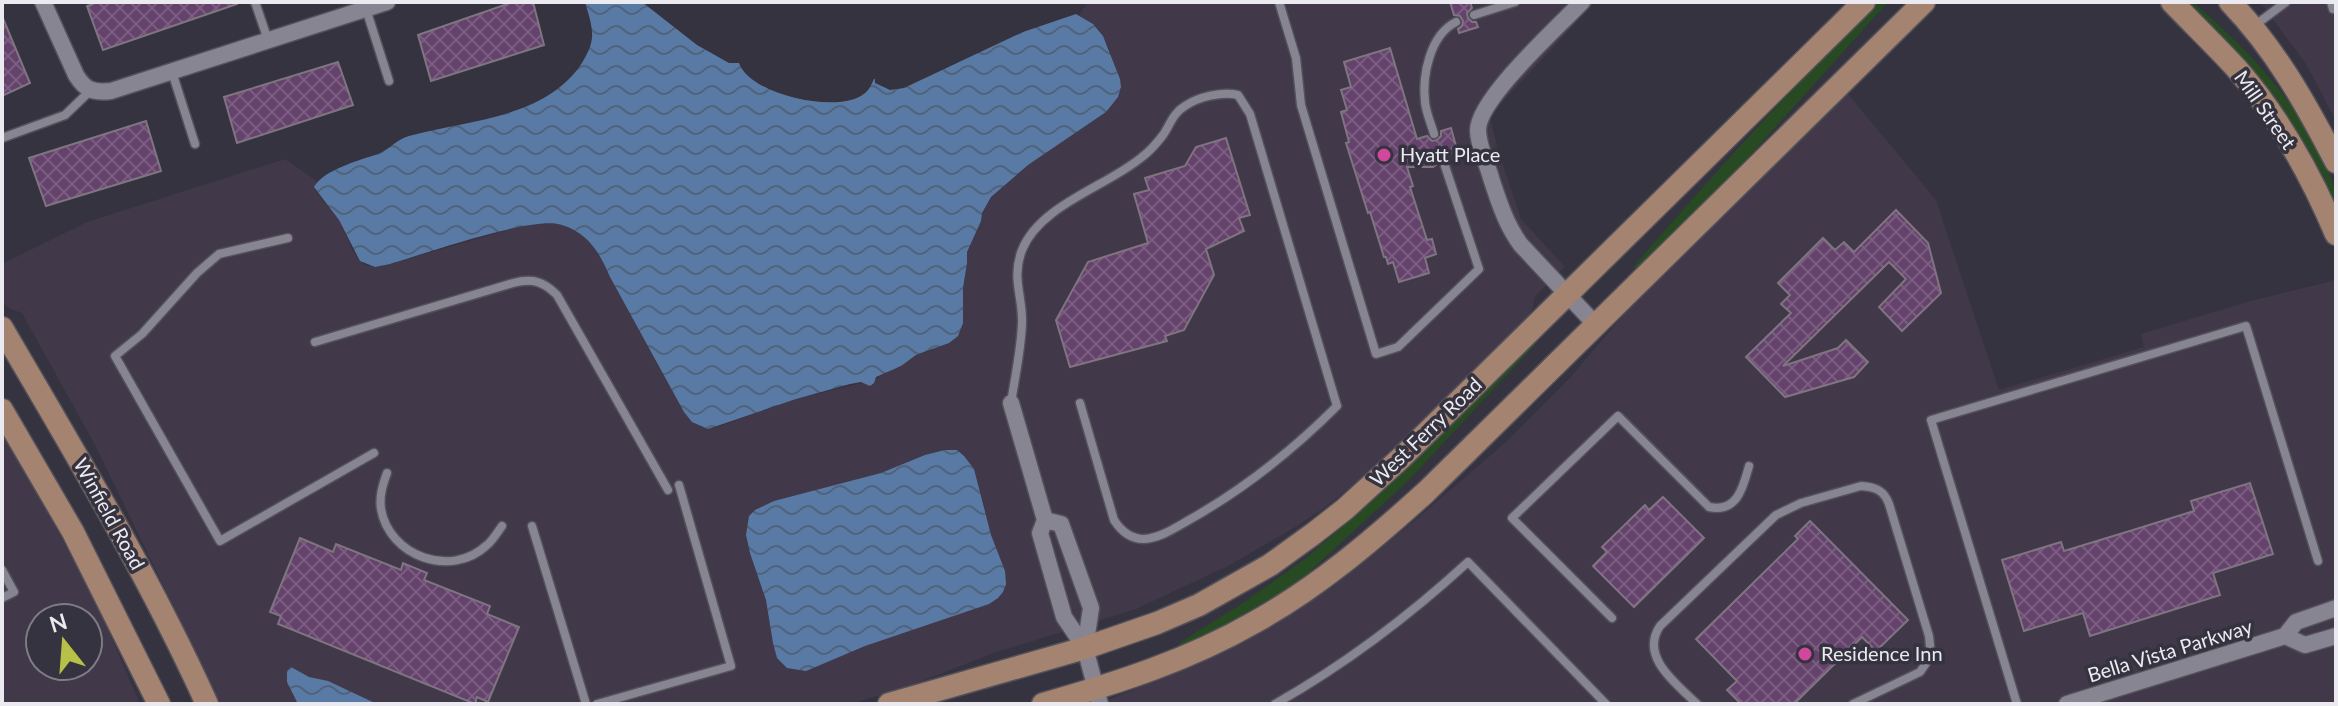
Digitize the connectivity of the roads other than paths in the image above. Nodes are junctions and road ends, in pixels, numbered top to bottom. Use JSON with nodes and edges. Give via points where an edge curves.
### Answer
{"nodes":[{"id":1,"x":43,"y":2,"type":"edge"},
{"id":2,"x":255,"y":2,"type":"edge"},
{"id":3,"x":387,"y":2,"type":"edge"},
{"id":4,"x":1279,"y":2,"type":"edge"},
{"id":5,"x":1515,"y":2,"type":"edge"},
{"id":6,"x":1864,"y":2,"type":"edge"},
{"id":7,"x":1924,"y":2,"type":"edge"},
{"id":8,"x":2172,"y":2,"type":"edge"},
{"id":9,"x":2230,"y":2,"type":"edge"},
{"id":10,"x":2286,"y":2,"type":"edge"},
{"id":11,"x":1575,"y":4,"type":"edge"},
{"id":12,"x":366,"y":9,"type":"junction"},
{"id":13,"x":1474,"y":15,"type":"dead end"},
{"id":14,"x":1456,"y":22,"type":"dead end"},
{"id":15,"x":2253,"y":27,"type":"junction"},
{"id":16,"x":268,"y":40,"type":"junction"},
{"id":17,"x":172,"y":71,"type":"junction"},
{"id":18,"x":389,"y":81,"type":"dead end"},
{"id":19,"x":90,"y":91,"type":"junction"},
{"id":20,"x":1434,"y":134,"type":"dead end"},
{"id":21,"x":2,"y":138,"type":"edge"},
{"id":22,"x":195,"y":144,"type":"dead end"},
{"id":23,"x":1443,"y":160,"type":"dead end"},
{"id":24,"x":2336,"y":162,"type":"edge"},
{"id":25,"x":2336,"y":234,"type":"edge"},
{"id":26,"x":288,"y":238,"type":"dead end"},
{"id":27,"x":1566,"y":295,"type":"junction"},
{"id":28,"x":1595,"y":324,"type":"junction"},
{"id":29,"x":315,"y":342,"type":"dead end"},
{"id":30,"x":6,"y":343,"type":"edge"},
{"id":31,"x":1011,"y":403,"type":"joint"},
{"id":32,"x":1080,"y":403,"type":"dead end"},
{"id":33,"x":2,"y":410,"type":"edge"},
{"id":34,"x":374,"y":453,"type":"dead end"},
{"id":35,"x":1749,"y":466,"type":"dead end"},
{"id":36,"x":387,"y":473,"type":"dead end"},
{"id":37,"x":679,"y":485,"type":"dead end"},
{"id":38,"x":668,"y":490,"type":"dead end"},
{"id":39,"x":1045,"y":520,"type":"junction"},
{"id":40,"x":502,"y":526,"type":"dead end"},
{"id":41,"x":532,"y":526,"type":"dead end"},
{"id":42,"x":2318,"y":561,"type":"dead end"},
{"id":43,"x":2,"y":570,"type":"edge"},
{"id":44,"x":2,"y":598,"type":"edge"},
{"id":45,"x":2336,"y":608,"type":"edge"},
{"id":46,"x":1612,"y":618,"type":"dead end"},
{"id":47,"x":2285,"y":636,"type":"junction"},
{"id":48,"x":2336,"y":636,"type":"edge"},
{"id":49,"x":1085,"y":648,"type":"junction"},
{"id":50,"x":1098,"y":697,"type":"edge"},
{"id":51,"x":159,"y":704,"type":"edge"},
{"id":52,"x":207,"y":704,"type":"edge"},
{"id":53,"x":586,"y":704,"type":"edge"},
{"id":54,"x":597,"y":704,"type":"edge"},
{"id":55,"x":889,"y":704,"type":"edge"},
{"id":56,"x":1043,"y":704,"type":"edge"},
{"id":57,"x":1275,"y":704,"type":"edge"},
{"id":58,"x":1606,"y":704,"type":"edge"},
{"id":59,"x":1697,"y":704,"type":"edge"},
{"id":60,"x":1853,"y":704,"type":"edge"},
{"id":61,"x":2017,"y":704,"type":"edge"},
{"id":62,"x":2067,"y":704,"type":"edge"}],
"edges":[{"from":1,"to":19,"type":"street","via":[[76,75]]},
{"from":2,"to":16,"type":"lane"},
{"from":3,"to":12,"type":"street"},
{"from":4,"to":23,"type":"lane","via":[[1296,58],[1301,105],[1376,354],[1398,347],[1479,269]]},
{"from":5,"to":13,"type":"lane"},
{"from":6,"to":27,"type":"main road","name":"West Ferry Road"},
{"from":7,"to":28,"type":"main road","name":"West Ferry Road"},
{"from":8,"to":25,"type":"main road","name":"Mill Street","via":[[2260,98],[2306,171]]},
{"from":9,"to":15,"type":"main road","name":"Mill Street"},
{"from":10,"to":15,"type":"lane"},
{"from":11,"to":27,"type":"street","via":[[1497,92],[1478,128],[1512,234]]},
{"from":12,"to":16,"type":"street"},
{"from":12,"to":18,"type":"lane"},
{"from":14,"to":20,"type":"lane","via":[[1436,41],[1425,75]]},
{"from":15,"to":24,"type":"main road","name":"Mill Street","via":[[2298,89]]},
{"from":16,"to":17,"type":"street"},
{"from":17,"to":19,"type":"street","via":[[111,91]]},
{"from":17,"to":22,"type":"lane"},
{"from":19,"to":21,"type":"lane","via":[[65,115]]},
{"from":26,"to":34,"type":"lane","via":[[219,254],[115,356],[220,541]]},
{"from":27,"to":28,"type":"street"},
{"from":27,"to":49,"type":"main road","name":"West Ferry Road","via":[[1385,473],[1302,542],[1199,605]]},
{"from":28,"to":50,"type":"main road","name":"West Ferry Road","via":[[1426,492],[1342,565],[1245,628]]},
{"from":29,"to":38,"type":"lane","via":[[513,283],[539,282],[557,295]]},
{"from":30,"to":52,"type":"main road","name":"Winfield Road","via":[[82,464]]},
{"from":31,"to":32,"type":"lane","via":[[1022,325],[1017,272],[1031,234],[1060,208],[1145,155],[1183,107],[1238,95],[1250,114],[1337,406],[1229,496],[1171,531],[1145,539],[1124,533],[1114,520]]},
{"from":31,"to":39,"type":"street"},
{"from":33,"to":51,"type":"main road","name":"Winfield Road","via":[[73,532]]},
{"from":35,"to":46,"type":"lane","via":[[1735,502],[1709,507],[1618,416],[1512,518]]},
{"from":36,"to":40,"type":"lane","via":[[380,506],[387,528],[423,558],[446,562],[469,557]]},
{"from":37,"to":54,"type":"lane","via":[[731,666]]},
{"from":39,"to":49,"type":"street","via":[[1040,533],[1064,617]]},
{"from":39,"to":49,"type":"street","via":[[1061,524],[1091,608]]},
{"from":41,"to":53,"type":"lane"},
{"from":42,"to":61,"type":"lane","via":[[2246,326],[1931,420]]},
{"from":43,"to":44,"type":"lane","via":[[14,592]]},
{"from":45,"to":47,"type":"street","name":"Bella Vista Parkway","via":[[2296,622]]},
{"from":47,"to":48,"type":"street","name":"Bella Vista Parkway","via":[[2305,645]]},
{"from":47,"to":62,"type":"street","name":"Bella Vista Parkway"},
{"from":49,"to":50,"type":"street"},
{"from":49,"to":55,"type":"main road","name":"West Ferry Road"},
{"from":50,"to":56,"type":"main road","name":"West Ferry Road"},
{"from":57,"to":58,"type":"lane","via":[[1374,642],[1468,562]]},
{"from":59,"to":60,"type":"lane","via":[[1658,662],[1653,646],[1660,626],[1776,515],[1801,503],[1870,486],[1883,492],[1889,504],[1931,656],[1920,672]]}]}
